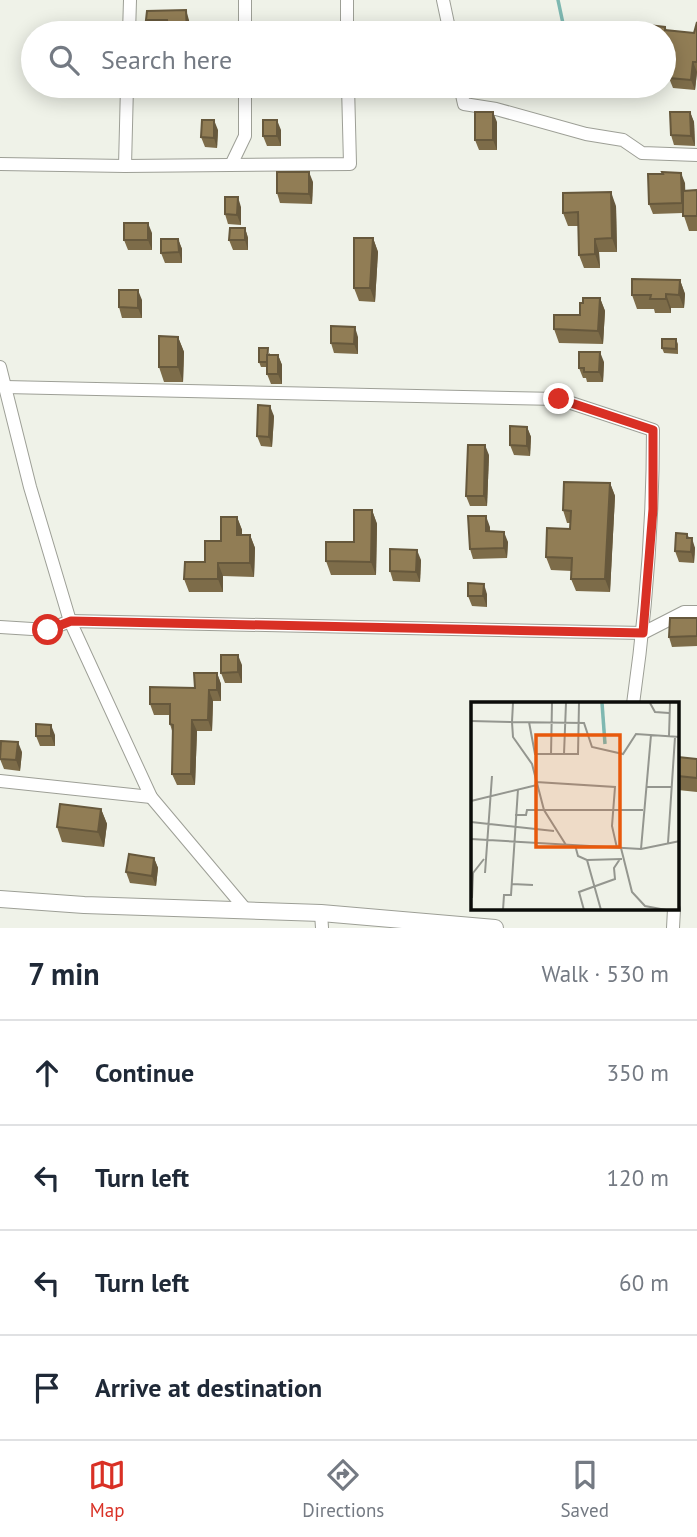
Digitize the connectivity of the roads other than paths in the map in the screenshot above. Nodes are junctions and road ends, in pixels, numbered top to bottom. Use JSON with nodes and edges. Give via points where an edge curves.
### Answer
{"nodes":[{"id":1,"x":130,"y":0,"type":"edge"},
{"id":2,"x":246,"y":0,"type":"edge"},
{"id":3,"x":347,"y":0,"type":"edge"},
{"id":4,"x":443,"y":0,"type":"edge"},
{"id":5,"x":129,"y":21,"type":"edge"},
{"id":6,"x":245,"y":21,"type":"edge"},
{"id":7,"x":347,"y":21,"type":"edge"},
{"id":8,"x":447,"y":21,"type":"edge"},
{"id":9,"x":127,"y":98,"type":"edge"},
{"id":10,"x":245,"y":98,"type":"edge"},
{"id":11,"x":348,"y":98,"type":"edge"},
{"id":12,"x":463,"y":98,"type":"edge"},
{"id":13,"x":697,"y":155,"type":"edge"},
{"id":14,"x":0,"y":164,"type":"edge"},
{"id":15,"x":125,"y":166,"type":"junction"},
{"id":16,"x":231,"y":166,"type":"junction"},
{"id":17,"x":0,"y":367,"type":"edge"},
{"id":18,"x":5,"y":387,"type":"junction"},
{"id":19,"x":6,"y":415,"type":"edge"},
{"id":20,"x":697,"y":612,"type":"edge"},
{"id":21,"x":71,"y":621,"type":"junction"},
{"id":22,"x":0,"y":627,"type":"edge"},
{"id":23,"x":643,"y":633,"type":"junction"},
{"id":24,"x":634,"y":702,"type":"edge"},
{"id":25,"x":0,"y":781,"type":"edge"},
{"id":26,"x":151,"y":797,"type":"junction"},
{"id":27,"x":0,"y":899,"type":"edge"},
{"id":28,"x":247,"y":911,"type":"junction"},
{"id":29,"x":321,"y":921,"type":"edge"},
{"id":30,"x":495,"y":928,"type":"edge"}],
"edges":[{"from":1,"to":5,"type":"street"},
{"from":2,"to":6,"type":"street"},
{"from":3,"to":7,"type":"street"},
{"from":4,"to":8,"type":"street"},
{"from":9,"to":15,"type":"street"},
{"from":10,"to":16,"type":"street","via":[[245,136]]},
{"from":11,"to":16,"type":"street","via":[[350,164]]},
{"from":12,"to":13,"type":"street","via":[[464,104],[624,140],[642,153]]},
{"from":14,"to":15,"type":"street"},
{"from":15,"to":16,"type":"street"},
{"from":17,"to":18,"type":"street"},
{"from":18,"to":19,"type":"street"},
{"from":18,"to":23,"type":"street","via":[[559,399],[653,430],[653,509]]},
{"from":19,"to":21,"type":"street"},
{"from":20,"to":23,"type":"street","via":[[684,612]]},
{"from":21,"to":22,"type":"street","via":[[48,630]]},
{"from":21,"to":23,"type":"street"},
{"from":21,"to":26,"type":"street"},
{"from":23,"to":24,"type":"street"},
{"from":25,"to":26,"type":"street"},
{"from":26,"to":28,"type":"street"},
{"from":27,"to":28,"type":"street"},
{"from":28,"to":29,"type":"street"},
{"from":29,"to":30,"type":"street"}]}
